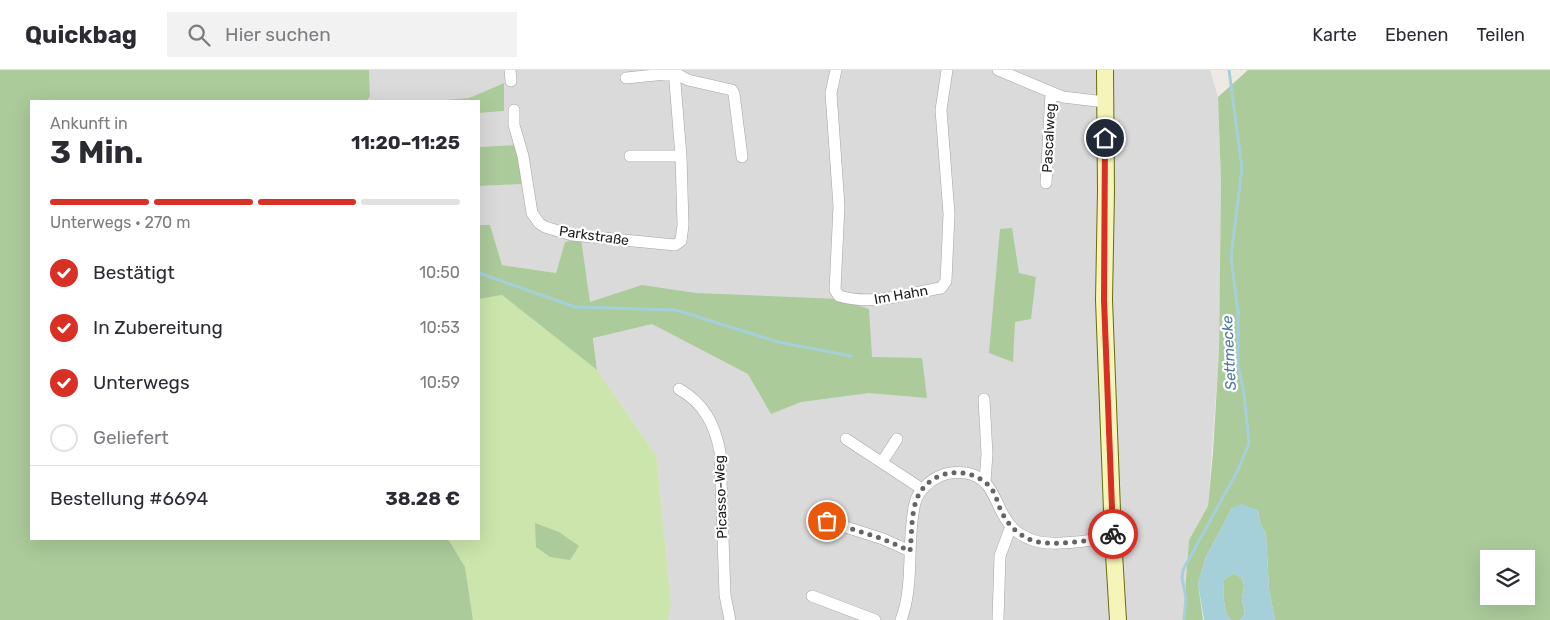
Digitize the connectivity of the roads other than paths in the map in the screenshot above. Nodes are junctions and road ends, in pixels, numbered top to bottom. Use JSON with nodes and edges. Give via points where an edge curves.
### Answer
{"nodes":[{"id":1,"x":836,"y":70,"type":"edge"},
{"id":2,"x":946,"y":70,"type":"edge"},
{"id":3,"x":998,"y":70,"type":"edge"},
{"id":4,"x":1105,"y":70,"type":"edge"},
{"id":5,"x":674,"y":72,"type":"edge"},
{"id":6,"x":626,"y":78,"type":"dead end"},
{"id":7,"x":1051,"y":93,"type":"junction"},
{"id":8,"x":1105,"y":102,"type":"junction"},
{"id":9,"x":514,"y":110,"type":"dead end"},
{"id":10,"x":630,"y":156,"type":"dead end"},
{"id":11,"x":681,"y":156,"type":"junction"},
{"id":12,"x":742,"y":157,"type":"dead end"},
{"id":13,"x":1046,"y":184,"type":"dead end"},
{"id":14,"x":679,"y":389,"type":"dead end"},
{"id":15,"x":984,"y":399,"type":"dead end"},
{"id":16,"x":846,"y":439,"type":"dead end"},
{"id":17,"x":897,"y":439,"type":"dead end"},
{"id":18,"x":882,"y":462,"type":"junction"},
{"id":19,"x":985,"y":482,"type":"junction"},
{"id":20,"x":922,"y":490,"type":"junction"},
{"id":21,"x":827,"y":521,"type":"dead end"},
{"id":22,"x":1011,"y":526,"type":"junction"},
{"id":23,"x":1113,"y":537,"type":"junction"},
{"id":24,"x":910,"y":551,"type":"junction"},
{"id":25,"x":812,"y":596,"type":"dead end"},
{"id":26,"x":730,"y":620,"type":"edge"},
{"id":27,"x":875,"y":620,"type":"edge"},
{"id":28,"x":901,"y":620,"type":"edge"},
{"id":29,"x":998,"y":620,"type":"edge"},
{"id":30,"x":1118,"y":620,"type":"edge"}],
"edges":[{"from":1,"to":2,"type":"street","name":"Im Hahn","via":[[831,93],[840,206],[835,290],[838,296],[877,301],[941,288],[946,281],[949,214],[940,110]]},
{"from":3,"to":7,"type":"street"},
{"from":4,"to":8,"type":"street"},
{"from":5,"to":6,"type":"street"},
{"from":5,"to":11,"type":"street","name":"Parkstraße"},
{"from":5,"to":12,"type":"street","via":[[688,80],[732,90]]},
{"from":7,"to":8,"type":"street","via":[[1073,100]]},
{"from":7,"to":13,"type":"street","name":"Pascalweg"},
{"from":8,"to":23,"type":"street","via":[[1104,300]]},
{"from":9,"to":11,"type":"street","name":"Parkstraße","via":[[514,125],[527,173],[530,208],[539,224],[557,232],[671,246],[678,244],[683,225]]},
{"from":10,"to":11,"type":"street"},
{"from":14,"to":26,"type":"street","name":"Picasso-Weg","via":[[703,408],[717,435],[725,596]]},
{"from":15,"to":19,"type":"street"},
{"from":16,"to":18,"type":"street"},
{"from":17,"to":18,"type":"street"},
{"from":18,"to":20,"type":"street"},
{"from":19,"to":20,"type":"street","via":[[972,474],[950,473],[932,481]]},
{"from":19,"to":22,"type":"street"},
{"from":20,"to":24,"type":"street","via":[[915,503]]},
{"from":21,"to":24,"type":"street"},
{"from":22,"to":23,"type":"street","via":[[1031,540],[1040,542]]},
{"from":22,"to":29,"type":"street","via":[[1000,556]]},
{"from":23,"to":30,"type":"street"},
{"from":24,"to":28,"type":"street"},
{"from":25,"to":27,"type":"street"}]}
